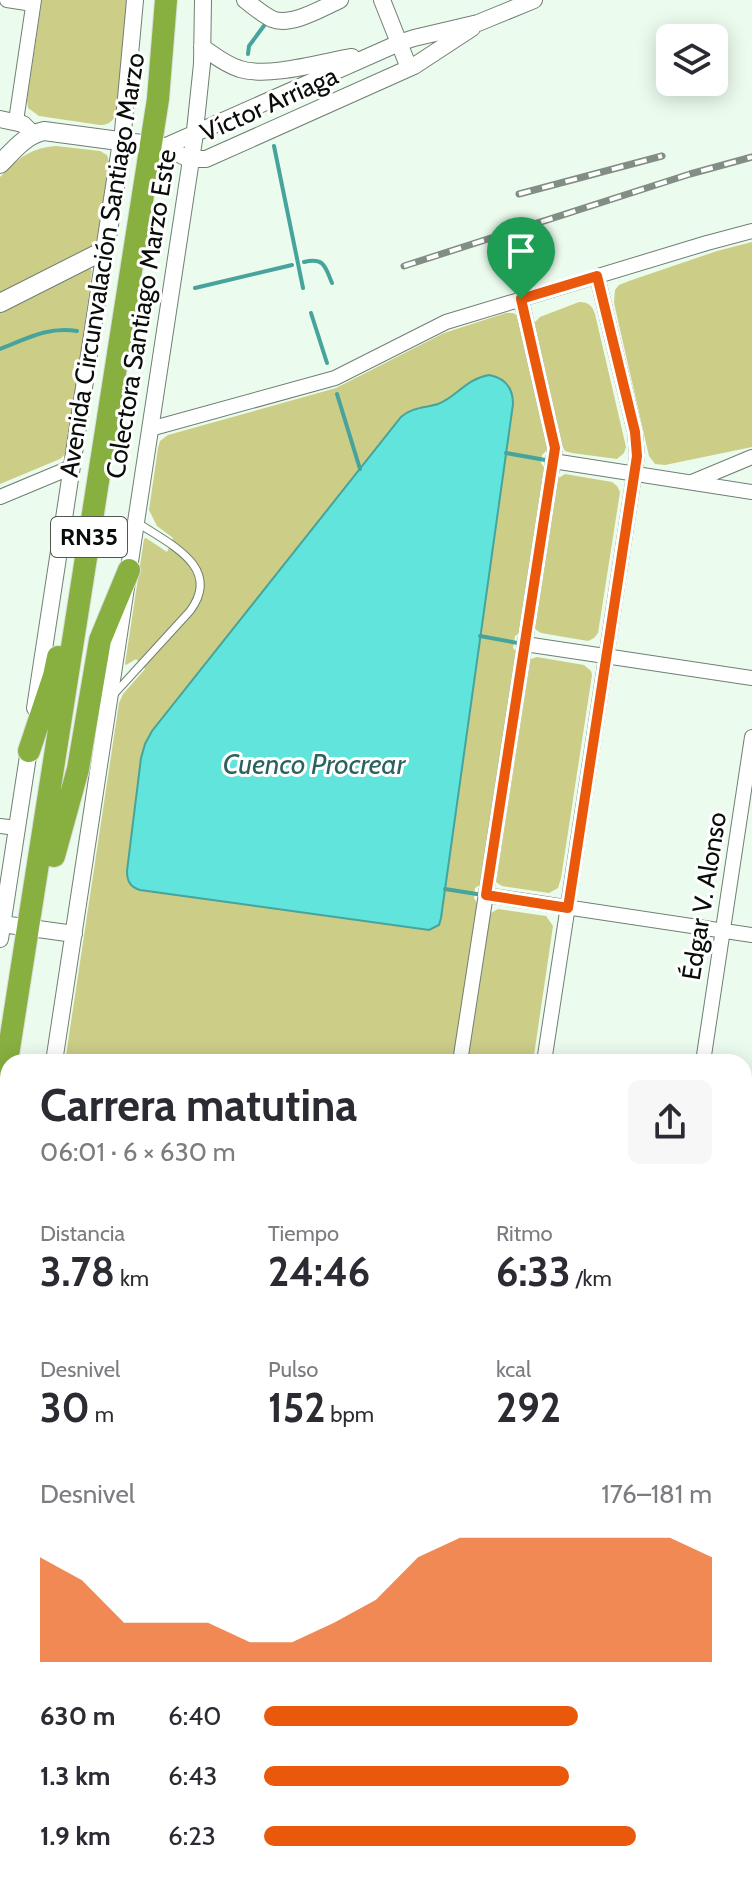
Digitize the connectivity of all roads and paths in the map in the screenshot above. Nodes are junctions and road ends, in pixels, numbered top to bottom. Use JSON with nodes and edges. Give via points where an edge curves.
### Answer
{"nodes":[{"id":1,"x":7,"y":0,"type":"edge"},
{"id":2,"x":135,"y":0,"type":"edge"},
{"id":3,"x":166,"y":0,"type":"edge"},
{"id":4,"x":182,"y":0,"type":"edge"},
{"id":5,"x":203,"y":0,"type":"edge"},
{"id":6,"x":245,"y":0,"type":"edge"},
{"id":7,"x":340,"y":0,"type":"edge"},
{"id":8,"x":382,"y":0,"type":"edge"},
{"id":9,"x":534,"y":0,"type":"edge"},
{"id":10,"x":34,"y":2,"type":"edge"},
{"id":11,"x":478,"y":23,"type":"junction"},
{"id":12,"x":399,"y":43,"type":"junction"},
{"id":13,"x":202,"y":47,"type":"junction"},
{"id":14,"x":378,"y":52,"type":"junction"},
{"id":15,"x":409,"y":68,"type":"junction"},
{"id":16,"x":8,"y":120,"type":"edge"},
{"id":17,"x":33,"y":134,"type":"junction"},
{"id":18,"x":194,"y":134,"type":"junction"},
{"id":19,"x":122,"y":142,"type":"junction"},
{"id":20,"x":157,"y":146,"type":"junction"},
{"id":21,"x":191,"y":160,"type":"junction"},
{"id":22,"x":0,"y":164,"type":"edge"},
{"id":23,"x":752,"y":231,"type":"edge"},
{"id":24,"x":105,"y":250,"type":"junction"},
{"id":25,"x":597,"y":276,"type":"junction"},
{"id":26,"x":521,"y":299,"type":"junction"},
{"id":27,"x":0,"y":303,"type":"edge"},
{"id":28,"x":150,"y":429,"type":"junction"},
{"id":29,"x":752,"y":457,"type":"edge"},
{"id":30,"x":101,"y":461,"type":"junction"},
{"id":31,"x":553,"y":461,"type":"junction"},
{"id":32,"x":72,"y":467,"type":"junction"},
{"id":33,"x":634,"y":473,"type":"junction"},
{"id":34,"x":691,"y":482,"type":"junction"},
{"id":35,"x":752,"y":492,"type":"edge"},
{"id":36,"x":0,"y":497,"type":"edge"},
{"id":37,"x":136,"y":522,"type":"junction"},
{"id":38,"x":129,"y":570,"type":"junction"},
{"id":39,"x":525,"y":644,"type":"junction"},
{"id":40,"x":606,"y":656,"type":"junction"},
{"id":41,"x":752,"y":678,"type":"edge"},
{"id":42,"x":109,"y":699,"type":"junction"},
{"id":43,"x":752,"y":737,"type":"edge"},
{"id":44,"x":29,"y":751,"type":"junction"},
{"id":45,"x":8,"y":827,"type":"edge"},
{"id":46,"x":54,"y":856,"type":"junction"},
{"id":47,"x":486,"y":895,"type":"junction"},
{"id":48,"x":568,"y":908,"type":"junction"},
{"id":49,"x":35,"y":928,"type":"junction"},
{"id":50,"x":723,"y":931,"type":"junction"},
{"id":51,"x":1,"y":932,"type":"edge"},
{"id":52,"x":74,"y":934,"type":"junction"},
{"id":53,"x":752,"y":935,"type":"edge"},
{"id":54,"x":10,"y":1054,"type":"edge"},
{"id":55,"x":23,"y":1054,"type":"edge"},
{"id":56,"x":55,"y":1054,"type":"edge"},
{"id":57,"x":461,"y":1054,"type":"edge"},
{"id":58,"x":545,"y":1054,"type":"edge"},
{"id":59,"x":704,"y":1054,"type":"edge"}],
"edges":[{"from":1,"to":10,"type":"street"},
{"from":2,"to":19,"type":"street","name":"Colectora Santiago Marzo Este"},
{"from":3,"to":20,"type":"highway","name":"Avenida Circunvalación Santiago Marzo","number":"RN35"},
{"from":4,"to":20,"type":"highway","name":"Avenida Circunvalación Santiago Marzo","number":"RN35","via":[[174,73]]},
{"from":5,"to":13,"type":"street","name":"Colectora Santiago Marzo Este"},
{"from":6,"to":7,"type":"street","via":[[270,18],[287,21]]},
{"from":8,"to":12,"type":"street"},
{"from":9,"to":11,"type":"street","name":"Víctor Arriaga"},
{"from":10,"to":16,"type":"street"},
{"from":11,"to":12,"type":"street","name":"Víctor Arriaga"},
{"from":11,"to":15,"type":"street","name":"Víctor Arriaga"},
{"from":12,"to":14,"type":"street","name":"Víctor Arriaga"},
{"from":12,"to":15,"type":"street"},
{"from":13,"to":14,"type":"street","via":[[232,66],[256,72]]},
{"from":13,"to":18,"type":"street","name":"Colectora Santiago Marzo Este"},
{"from":14,"to":18,"type":"street","name":"Víctor Arriaga"},
{"from":15,"to":21,"type":"street","name":"Víctor Arriaga","via":[[206,159]]},
{"from":16,"to":17,"type":"street","via":[[26,125]]},
{"from":17,"to":19,"type":"main road","via":[[48,131]]},
{"from":17,"to":22,"type":"main road"},
{"from":18,"to":20,"type":"street","name":"Víctor Arriaga"},
{"from":18,"to":21,"type":"street","name":"Colectora Santiago Marzo Este"},
{"from":19,"to":20,"type":"main road"},
{"from":19,"to":24,"type":"main road","name":"Colectora Santiago Marzo Este"},
{"from":20,"to":21,"type":"street","name":"Víctor Arriaga"},
{"from":20,"to":30,"type":"highway","name":"Avenida Circunvalación Santiago Marzo","number":"RN35"},
{"from":20,"to":46,"type":"highway","name":"Avenida Circunvalación Santiago Marzo","number":"RN35"},
{"from":21,"to":28,"type":"street","name":"Colectora Santiago Marzo Este"},
{"from":23,"to":25,"type":"street"},
{"from":24,"to":27,"type":"main road"},
{"from":24,"to":32,"type":"street","name":"Colectora Santiago Marzo Este"},
{"from":25,"to":26,"type":"street"},
{"from":25,"to":33,"type":"street","via":[[635,432]]},
{"from":26,"to":28,"type":"street","via":[[438,325],[335,378]]},
{"from":26,"to":31,"type":"street","via":[[555,440]]},
{"from":28,"to":37,"type":"street","name":"Colectora Santiago Marzo Este"},
{"from":29,"to":34,"type":"street"},
{"from":30,"to":44,"type":"highway","via":[[74,539],[57,664]]},
{"from":30,"to":49,"type":"highway","name":"Avenida Circunvalación Santiago Marzo","number":"RN35"},
{"from":31,"to":33,"type":"street"},
{"from":31,"to":39,"type":"street"},
{"from":32,"to":36,"type":"street"},
{"from":32,"to":44,"type":"street","name":"Colectora Santiago Marzo Este"},
{"from":33,"to":34,"type":"street"},
{"from":33,"to":40,"type":"street"},
{"from":34,"to":35,"type":"street"},
{"from":37,"to":38,"type":"street","name":"Colectora Santiago Marzo Este"},
{"from":37,"to":42,"type":"lane","via":[[192,561],[199,593],[190,611]]},
{"from":38,"to":42,"type":"street","name":"Colectora Santiago Marzo Este"},
{"from":38,"to":46,"type":"highway","via":[[101,636],[77,774]]},
{"from":39,"to":40,"type":"street"},
{"from":39,"to":47,"type":"street"},
{"from":40,"to":41,"type":"street"},
{"from":40,"to":48,"type":"street"},
{"from":42,"to":52,"type":"street","name":"Colectora Santiago Marzo Este"},
{"from":43,"to":50,"type":"street","name":"Édgar V. Alonso"},
{"from":44,"to":45,"type":"street","name":"Colectora Santiago Marzo Este"},
{"from":45,"to":51,"type":"street","name":"Colectora Santiago Marzo Este"},
{"from":46,"to":49,"type":"highway","name":"Avenida Circunvalación Santiago Marzo","number":"RN35"},
{"from":47,"to":48,"type":"street"},
{"from":47,"to":57,"type":"street"},
{"from":48,"to":50,"type":"street"},
{"from":48,"to":58,"type":"street"},
{"from":49,"to":51,"type":"street"},
{"from":49,"to":52,"type":"street"},
{"from":49,"to":54,"type":"highway","name":"Avenida Circunvalación Santiago Marzo","number":"RN35"},
{"from":49,"to":55,"type":"highway","name":"Avenida Circunvalación Santiago Marzo","number":"RN35"},
{"from":50,"to":53,"type":"street"},
{"from":50,"to":59,"type":"street","name":"Édgar V. Alonso"},
{"from":52,"to":56,"type":"street","name":"Colectora Santiago Marzo Este"}]}
